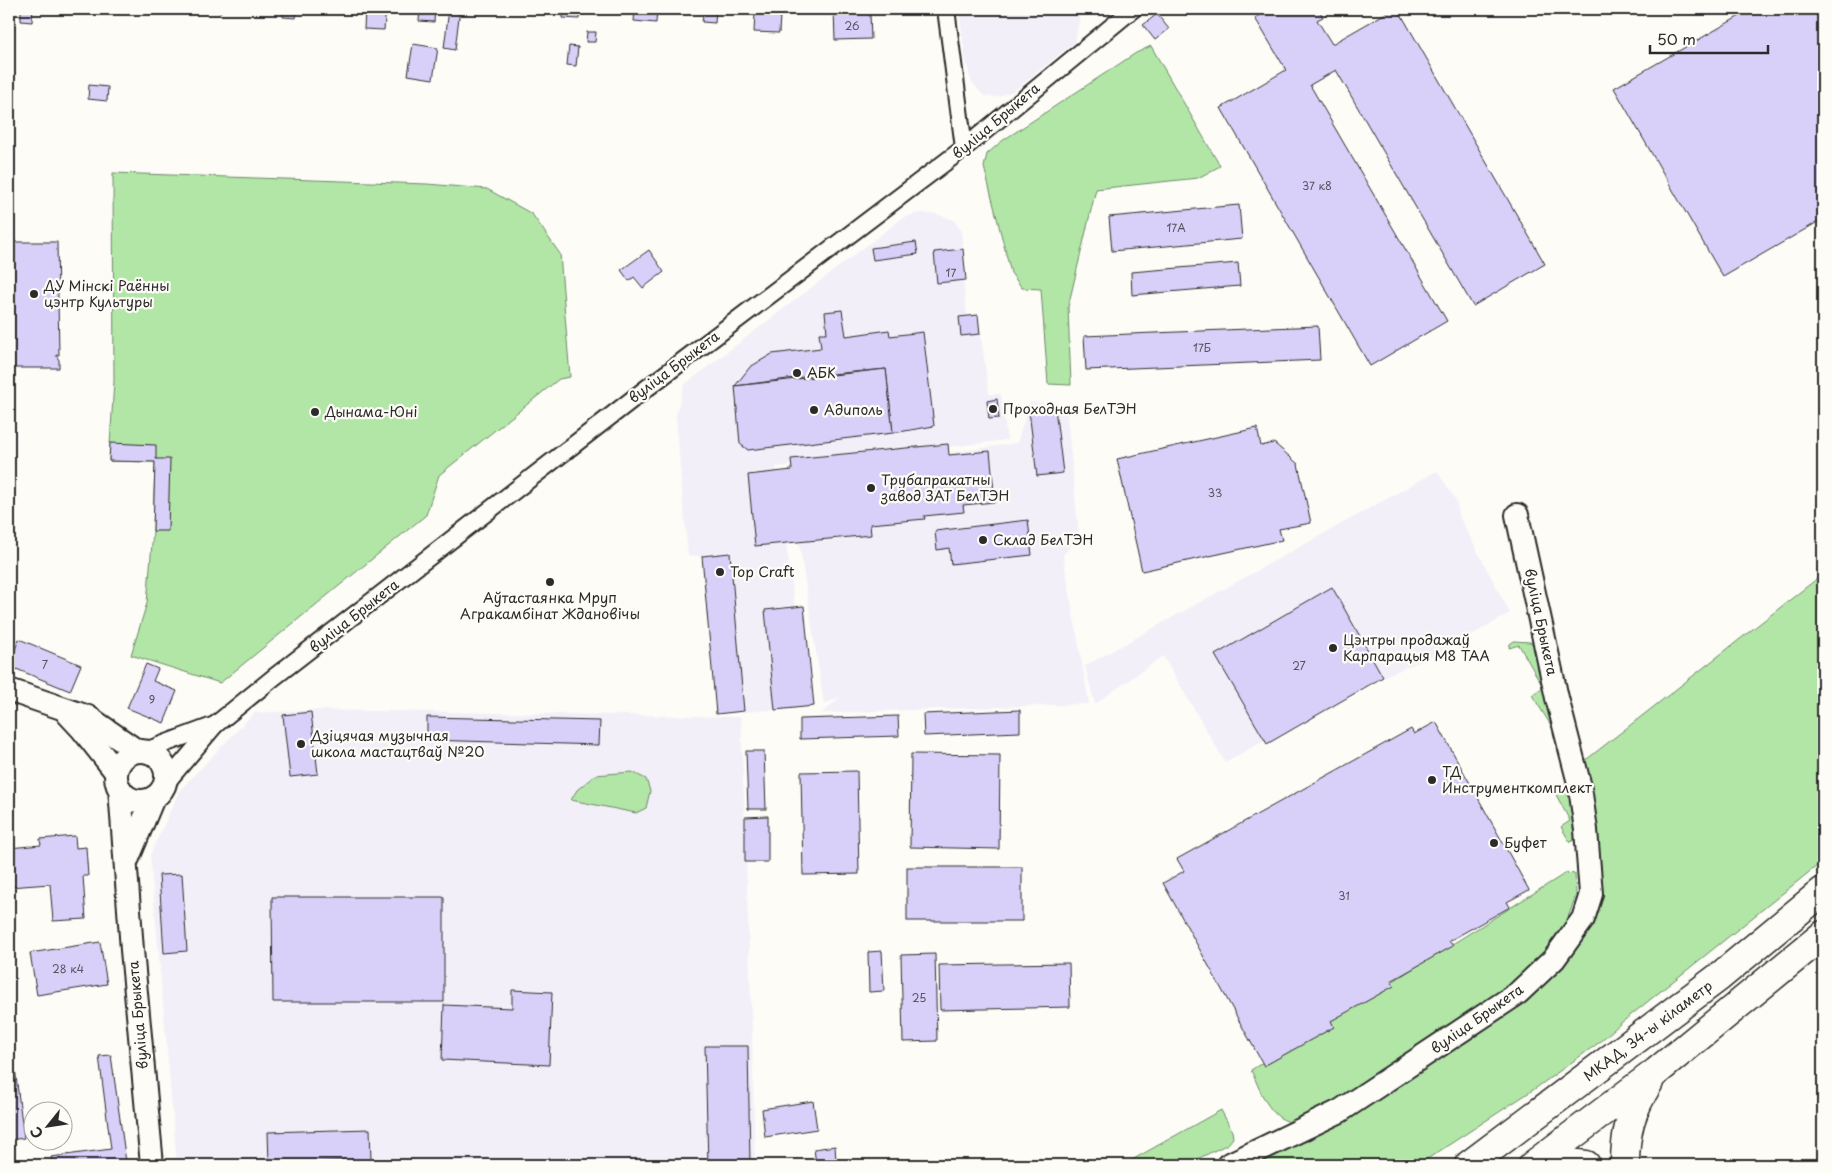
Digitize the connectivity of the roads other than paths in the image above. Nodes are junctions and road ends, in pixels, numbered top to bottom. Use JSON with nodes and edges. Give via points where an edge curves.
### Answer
{"nodes":[{"id":1,"x":946,"y":9,"type":"edge"},
{"id":2,"x":1133,"y":9,"type":"edge"},
{"id":3,"x":964,"y":148,"type":"junction"},
{"id":4,"x":1517,"y":515,"type":"dead end"},
{"id":5,"x":9,"y":690,"type":"edge"},
{"id":6,"x":60,"y":706,"type":"junction"},
{"id":7,"x":215,"y":725,"type":"junction"},
{"id":8,"x":141,"y":751,"type":"junction"},
{"id":9,"x":118,"y":781,"type":"junction"},
{"id":10,"x":159,"y":791,"type":"junction"},
{"id":11,"x":125,"y":864,"type":"junction"},
{"id":12,"x":1823,"y":891,"type":"edge"},
{"id":13,"x":1823,"y":935,"type":"edge"},
{"id":14,"x":1656,"y":1072,"type":"junction"},
{"id":15,"x":1535,"y":1164,"type":"edge"},
{"id":16,"x":152,"y":1165,"type":"edge"},
{"id":17,"x":1228,"y":1165,"type":"edge"},
{"id":18,"x":1469,"y":1165,"type":"edge"},
{"id":19,"x":1586,"y":1165,"type":"edge"},
{"id":20,"x":1625,"y":1165,"type":"edge"}],
"edges":[{"from":1,"to":3,"type":"street"},
{"from":2,"to":3,"type":"street","name":"вуліца Брыкета"},
{"from":3,"to":7,"type":"street","name":"вуліца Брыкета","via":[[601,423]]},
{"from":4,"to":17,"type":"street","name":"вуліца Брыкета","via":[[1580,787],[1591,894],[1583,919],[1554,959],[1518,993],[1340,1111]]},
{"from":5,"to":6,"type":"street"},
{"from":6,"to":8,"type":"street","via":[[88,717]]},
{"from":6,"to":9,"type":"street","via":[[82,729]]},
{"from":7,"to":8,"type":"street","name":"вуліца Брыкета"},
{"from":7,"to":10,"type":"street","name":"вуліца Брыкета"},
{"from":8,"to":9,"type":"street","via":[[123,758]]},
{"from":8,"to":10,"type":"street","via":[[154,754],[165,767],[166,776]]},
{"from":9,"to":10,"type":"street","via":[[126,796],[135,800],[144,801]]},
{"from":9,"to":11,"type":"street","name":"вуліца Брыкета"},
{"from":10,"to":11,"type":"street","name":"вуліца Брыкета"},
{"from":11,"to":16,"type":"street","name":"вуліца Брыкета"},
{"from":12,"to":18,"type":"highway","name":"МКАД, 34-ы кіламетр","via":[[1719,977]]},
{"from":13,"to":14,"type":"highway"},
{"from":14,"to":15,"type":"highway"},
{"from":14,"to":20,"type":"highway","via":[[1636,1102],[1630,1120]]},
{"from":15,"to":19,"type":"highway"}]}
